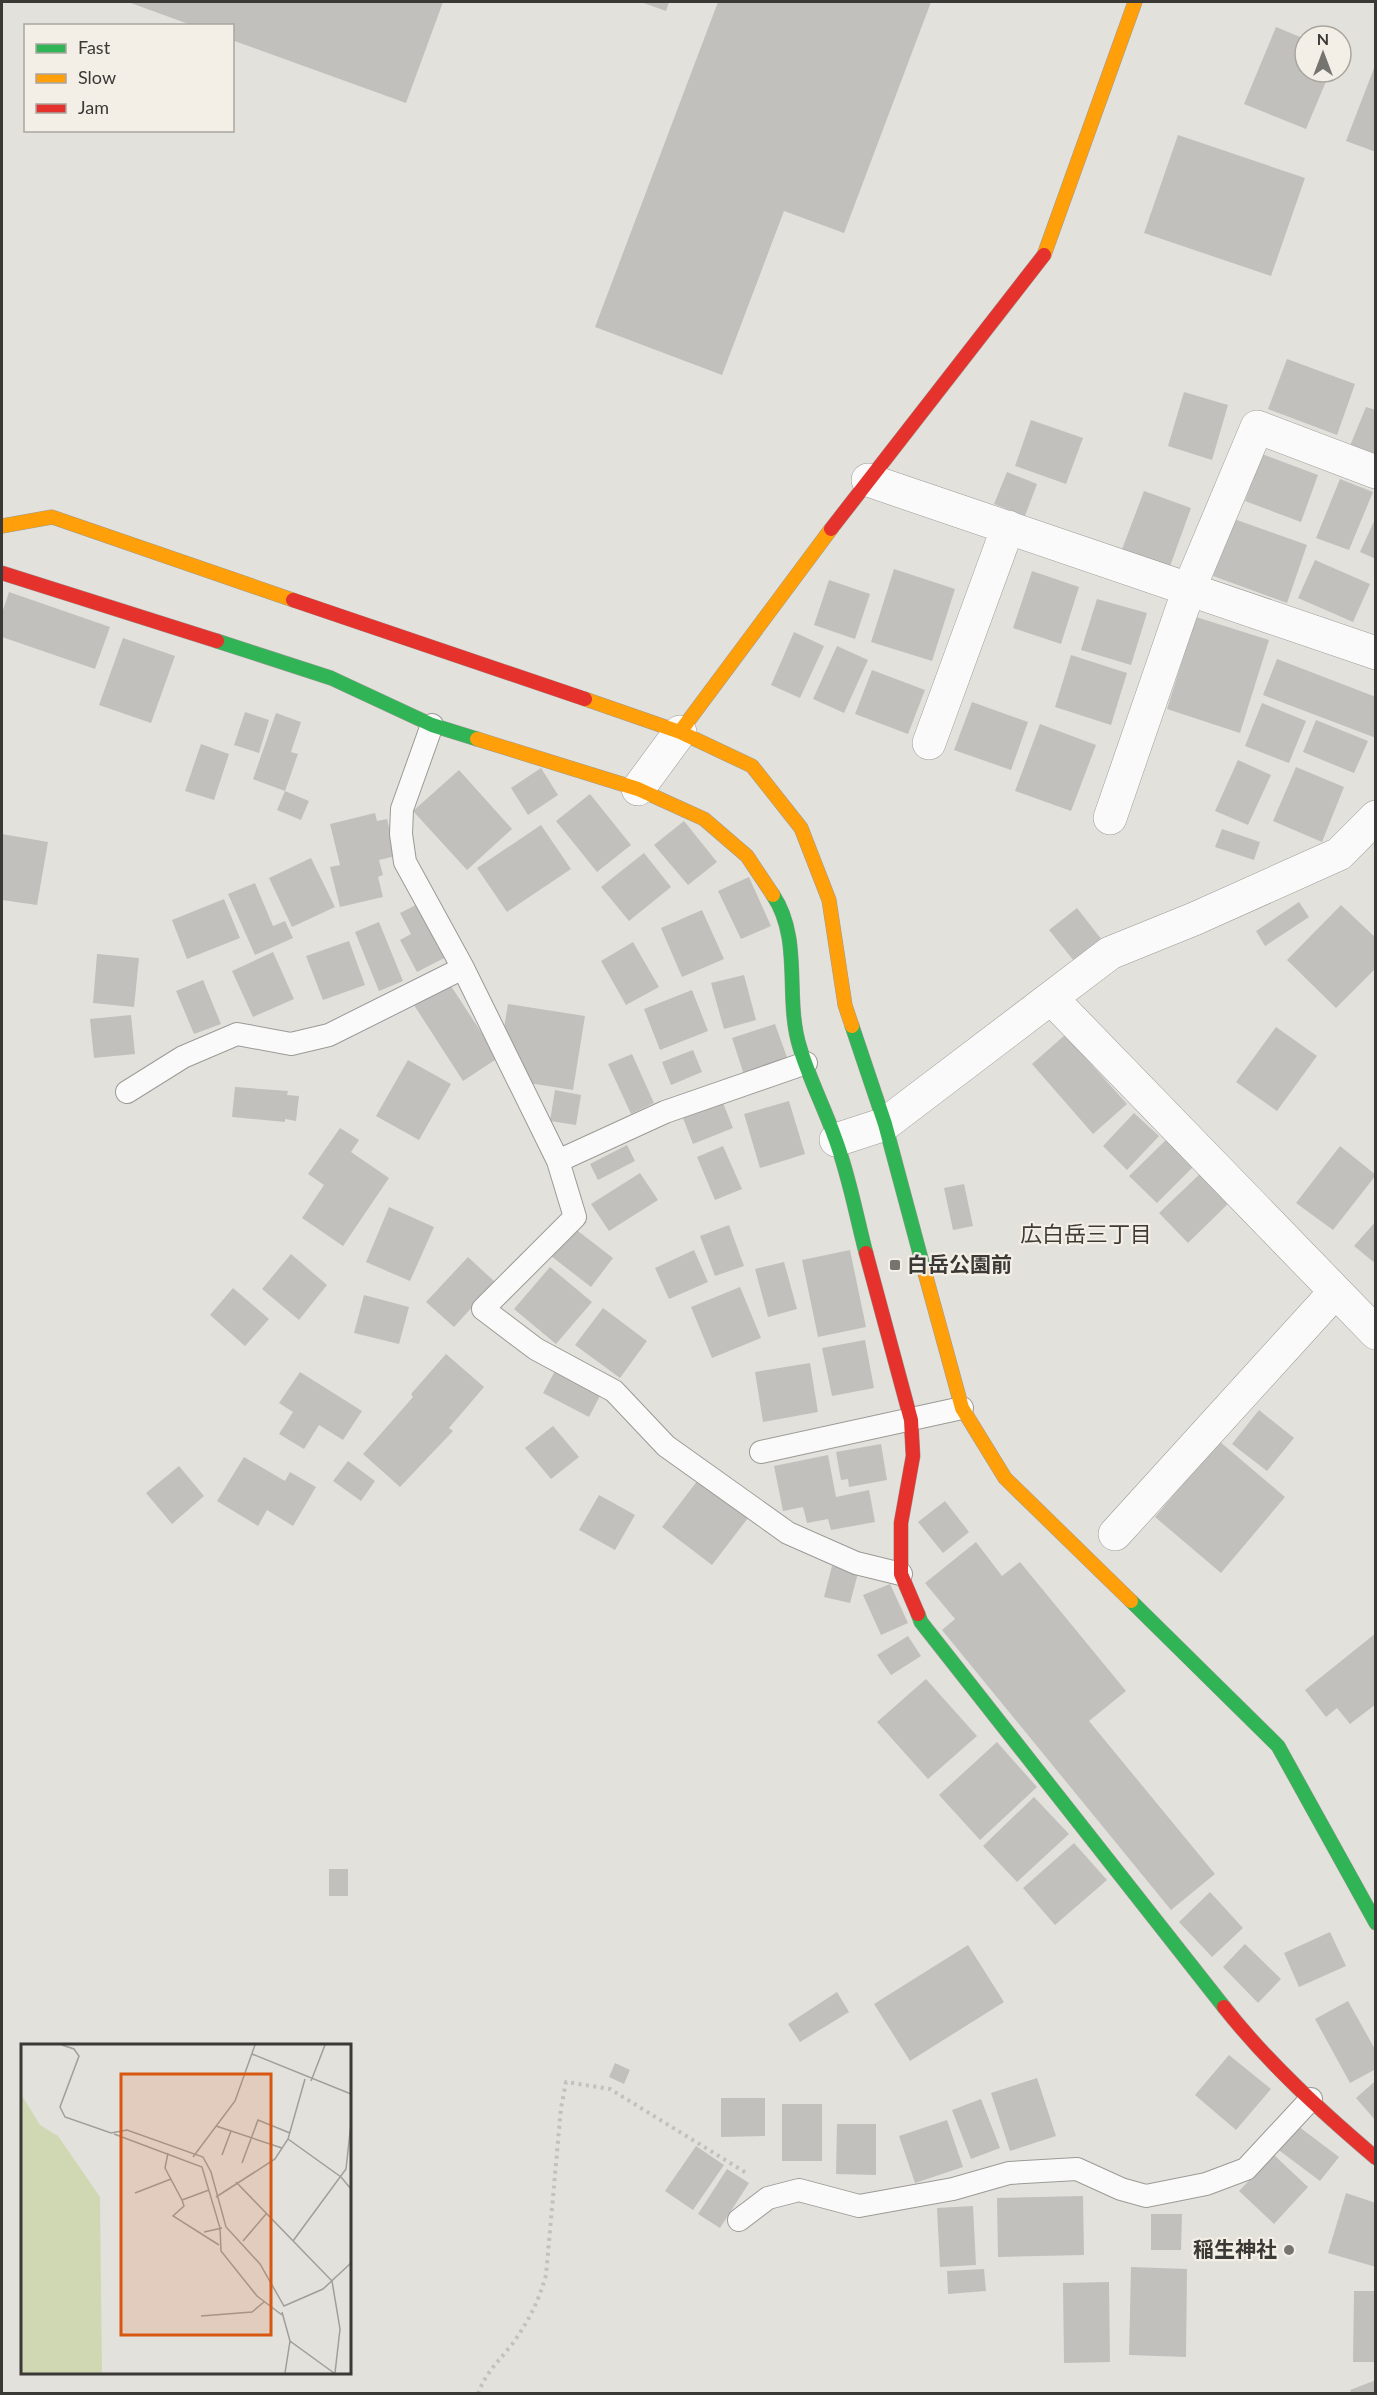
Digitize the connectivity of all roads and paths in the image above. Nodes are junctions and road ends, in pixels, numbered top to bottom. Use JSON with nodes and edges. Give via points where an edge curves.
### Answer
{"nodes":[{"id":1,"x":1136,"y":2,"type":"edge"},
{"id":2,"x":1376,"y":472,"type":"edge"},
{"id":3,"x":868,"y":480,"type":"junction"},
{"id":4,"x":2,"y":526,"type":"edge"},
{"id":5,"x":1008,"y":527,"type":"junction"},
{"id":6,"x":2,"y":573,"type":"edge"},
{"id":7,"x":1189,"y":589,"type":"junction"},
{"id":8,"x":1376,"y":653,"type":"edge"},
{"id":9,"x":432,"y":725,"type":"junction"},
{"id":10,"x":680,"y":732,"type":"junction"},
{"id":11,"x":929,"y":743,"type":"dead end"},
{"id":12,"x":638,"y":789,"type":"junction"},
{"id":13,"x":1376,"y":817,"type":"edge"},
{"id":14,"x":1110,"y":818,"type":"dead end"},
{"id":15,"x":463,"y":968,"type":"junction"},
{"id":16,"x":1051,"y":998,"type":"junction"},
{"id":17,"x":806,"y":1063,"type":"junction"},
{"id":18,"x":128,"y":1092,"type":"dead end"},
{"id":19,"x":857,"y":1133,"type":"junction"},
{"id":20,"x":558,"y":1161,"type":"junction"},
{"id":21,"x":1335,"y":1292,"type":"junction"},
{"id":22,"x":1376,"y":1333,"type":"edge"},
{"id":23,"x":962,"y":1408,"type":"junction"},
{"id":24,"x":911,"y":1420,"type":"junction"},
{"id":25,"x":761,"y":1452,"type":"dead end"},
{"id":26,"x":1116,"y":1534,"type":"dead end"},
{"id":27,"x":901,"y":1574,"type":"junction"},
{"id":28,"x":1376,"y":1923,"type":"edge"},
{"id":29,"x":1311,"y":2099,"type":"junction"},
{"id":30,"x":1376,"y":2158,"type":"edge"},
{"id":31,"x":782,"y":2195,"type":"junction"},
{"id":32,"x":739,"y":2220,"type":"dead end"},
{"id":33,"x":478,"y":2394,"type":"edge"}],
"edges":[{"from":1,"to":3,"type":"street","via":[[1046,252]]},
{"from":2,"to":7,"type":"street","via":[[1257,427]]},
{"from":3,"to":5,"type":"street"},
{"from":3,"to":10,"type":"street"},
{"from":4,"to":10,"type":"street","via":[[52,517]]},
{"from":5,"to":7,"type":"street"},
{"from":5,"to":11,"type":"street"},
{"from":6,"to":9,"type":"street","via":[[331,678]]},
{"from":7,"to":8,"type":"street"},
{"from":7,"to":14,"type":"street"},
{"from":9,"to":12,"type":"street"},
{"from":9,"to":15,"type":"lane","via":[[402,809],[401,834],[405,862]]},
{"from":10,"to":12,"type":"street"},
{"from":10,"to":19,"type":"street","via":[[752,766],[801,828],[829,900],[845,1005]]},
{"from":12,"to":17,"type":"street","via":[[704,819],[747,856],[781,907],[791,944],[799,1046]]},
{"from":13,"to":16,"type":"street","via":[[1339,854],[1194,920],[1110,953]]},
{"from":15,"to":18,"type":"lane","via":[[329,1035],[291,1044],[237,1034],[183,1057]]},
{"from":15,"to":20,"type":"lane"},
{"from":16,"to":19,"type":"street"},
{"from":16,"to":21,"type":"street"},
{"from":17,"to":19,"type":"street"},
{"from":17,"to":20,"type":"lane","via":[[665,1112]]},
{"from":19,"to":23,"type":"street"},
{"from":19,"to":24,"type":"street"},
{"from":20,"to":27,"type":"lane","via":[[575,1217],[483,1309],[536,1349],[614,1391],[666,1446],[788,1533],[856,1563]]},
{"from":21,"to":22,"type":"street"},
{"from":21,"to":26,"type":"street"},
{"from":23,"to":24,"type":"lane"},
{"from":23,"to":28,"type":"street","via":[[1005,1478],[1278,1746]]},
{"from":24,"to":25,"type":"lane"},
{"from":24,"to":27,"type":"street","via":[[913,1456],[901,1523]]},
{"from":27,"to":29,"type":"street","via":[[921,1622],[1249,2039]]},
{"from":29,"to":30,"type":"street"},
{"from":29,"to":31,"type":"lane","via":[[1246,2169],[1206,2184],[1146,2196],[1077,2169],[1009,2173],[953,2189],[859,2206],[799,2190]]},
{"from":31,"to":32,"type":"lane","via":[[768,2198]]},
{"from":31,"to":33,"type":"path","via":[[610,2089],[566,2082],[546,2275],[539,2302],[513,2343],[483,2379]]}]}
